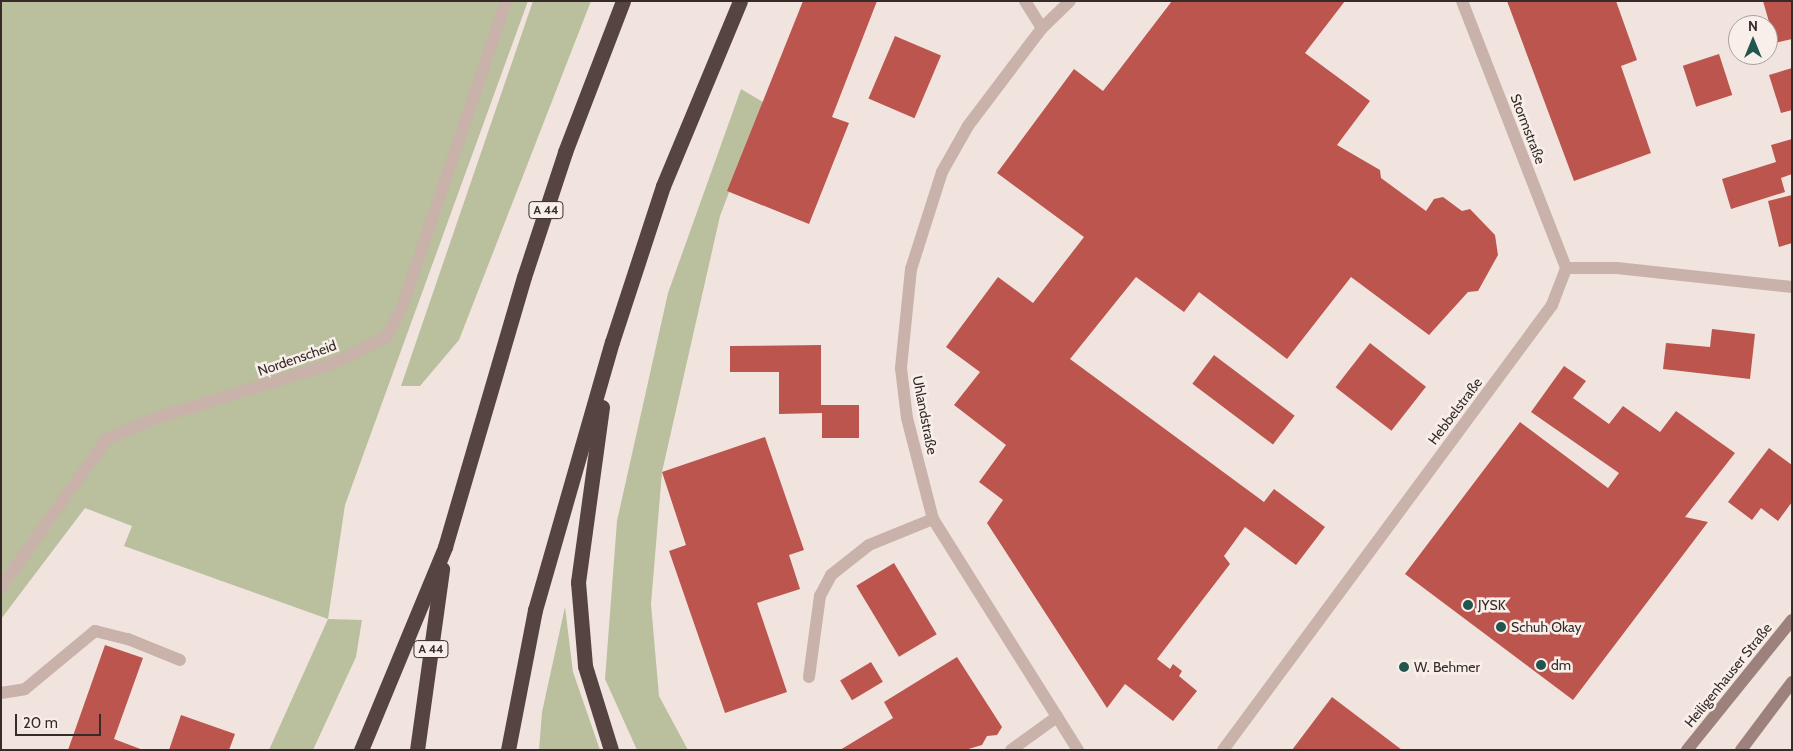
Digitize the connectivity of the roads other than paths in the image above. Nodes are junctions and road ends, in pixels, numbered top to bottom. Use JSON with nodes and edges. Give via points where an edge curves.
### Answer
{"nodes":[{"id":1,"x":506,"y":1,"type":"edge"},
{"id":2,"x":623,"y":1,"type":"edge"},
{"id":3,"x":740,"y":1,"type":"edge"},
{"id":4,"x":1025,"y":1,"type":"edge"},
{"id":5,"x":1070,"y":1,"type":"edge"},
{"id":6,"x":1462,"y":1,"type":"edge"},
{"id":7,"x":1042,"y":28,"type":"junction"},
{"id":8,"x":1566,"y":268,"type":"junction"},
{"id":9,"x":1792,"y":287,"type":"edge"},
{"id":10,"x":612,"y":342,"type":"junction"},
{"id":11,"x":933,"y":519,"type":"junction"},
{"id":12,"x":445,"y":547,"type":"junction"},
{"id":13,"x":1,"y":587,"type":"edge"},
{"id":14,"x":1792,"y":620,"type":"edge"},
{"id":15,"x":180,"y":660,"type":"dead end"},
{"id":16,"x":809,"y":677,"type":"dead end"},
{"id":17,"x":1792,"y":682,"type":"edge"},
{"id":18,"x":1,"y":693,"type":"edge"},
{"id":19,"x":1057,"y":717,"type":"junction"},
{"id":20,"x":361,"y":750,"type":"edge"},
{"id":21,"x":417,"y":750,"type":"edge"},
{"id":22,"x":508,"y":750,"type":"edge"},
{"id":23,"x":611,"y":750,"type":"edge"},
{"id":24,"x":1011,"y":750,"type":"edge"},
{"id":25,"x":1078,"y":750,"type":"edge"},
{"id":26,"x":1223,"y":750,"type":"edge"},
{"id":27,"x":1688,"y":750,"type":"edge"},
{"id":28,"x":1741,"y":750,"type":"edge"}],
"edges":[{"from":1,"to":13,"type":"street","name":"Nordenscheid","via":[[400,310],[386,337],[332,364],[156,418],[107,439]]},
{"from":2,"to":12,"type":"highway","number":"A 44","via":[[527,268]]},
{"from":3,"to":10,"type":"highway","via":[[663,186]]},
{"from":4,"to":7,"type":"street"},
{"from":5,"to":7,"type":"street","name":"Uhlandstraße"},
{"from":6,"to":8,"type":"street","name":"Stormstraße"},
{"from":7,"to":11,"type":"street","name":"Uhlandstraße","via":[[968,126],[942,172],[911,270],[901,368],[908,418]]},
{"from":8,"to":9,"type":"street","via":[[1617,268]]},
{"from":8,"to":26,"type":"street","name":"Hebbelstraße","via":[[1552,305]]},
{"from":10,"to":22,"type":"highway","via":[[535,610]]},
{"from":10,"to":23,"type":"highway","via":[[578,582],[585,666]]},
{"from":11,"to":16,"type":"street","via":[[869,545],[831,574],[820,596]]},
{"from":11,"to":19,"type":"street","name":"Uhlandstraße"},
{"from":12,"to":20,"type":"highway"},
{"from":12,"to":21,"type":"highway","number":"A 44"},
{"from":14,"to":27,"type":"main road","name":"Heiligenhauser Straße"},
{"from":15,"to":18,"type":"street","via":[[128,638],[95,631],[25,689]]},
{"from":17,"to":28,"type":"main road"},
{"from":19,"to":24,"type":"street"},
{"from":19,"to":25,"type":"street","name":"Uhlandstraße"}]}
